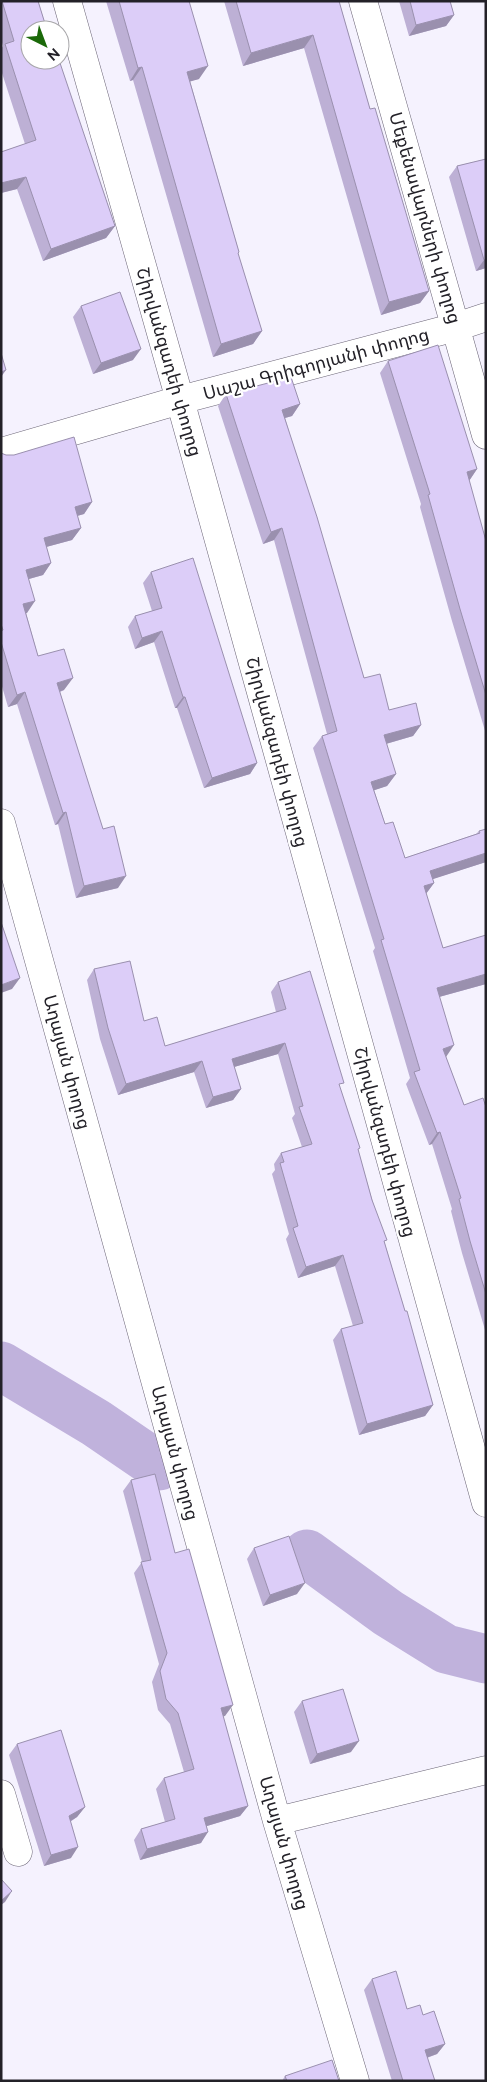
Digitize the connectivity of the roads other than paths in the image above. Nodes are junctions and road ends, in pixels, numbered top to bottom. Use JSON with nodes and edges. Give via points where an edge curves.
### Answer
{"nodes":[{"id":1,"x":66,"y":1,"type":"edge"},
{"id":2,"x":363,"y":1,"type":"edge"},
{"id":3,"x":486,"y":317,"type":"edge"},
{"id":4,"x":456,"y":327,"type":"junction"},
{"id":5,"x":180,"y":400,"type":"junction"},
{"id":6,"x":486,"y":435,"type":"edge"},
{"id":7,"x":1,"y":452,"type":"edge"},
{"id":8,"x":1,"y":823,"type":"edge"},
{"id":9,"x":485,"y":1498,"type":"edge"},
{"id":10,"x":486,"y":1770,"type":"edge"},
{"id":11,"x":1,"y":1794,"type":"edge"},
{"id":12,"x":277,"y":1821,"type":"junction"},
{"id":13,"x":18,"y":1852,"type":"dead end"},
{"id":14,"x":355,"y":2081,"type":"edge"}],
"edges":[{"from":1,"to":5,"type":"street","name":"Շիրվանզադեի փողոց"},
{"from":2,"to":4,"type":"street","name":"Մեքենավարների փողոց"},
{"from":3,"to":4,"type":"street","name":"Սաշա Գրիգորյանի փողոց"},
{"from":4,"to":5,"type":"street","name":"Սաշա Գրիգորյանի փողոց"},
{"from":4,"to":6,"type":"street","name":"Մեքենավարների փողոց"},
{"from":5,"to":7,"type":"street","name":"Սաշա Գրիգորյանի փողոց"},
{"from":5,"to":9,"type":"street","name":"Շիրվանզադեի փողոց"},
{"from":8,"to":12,"type":"street","name":"Աղայան փողոց"},
{"from":10,"to":12,"type":"street"},
{"from":11,"to":13,"type":"street"},
{"from":12,"to":14,"type":"street","name":"Աղայան փողոց"}]}
